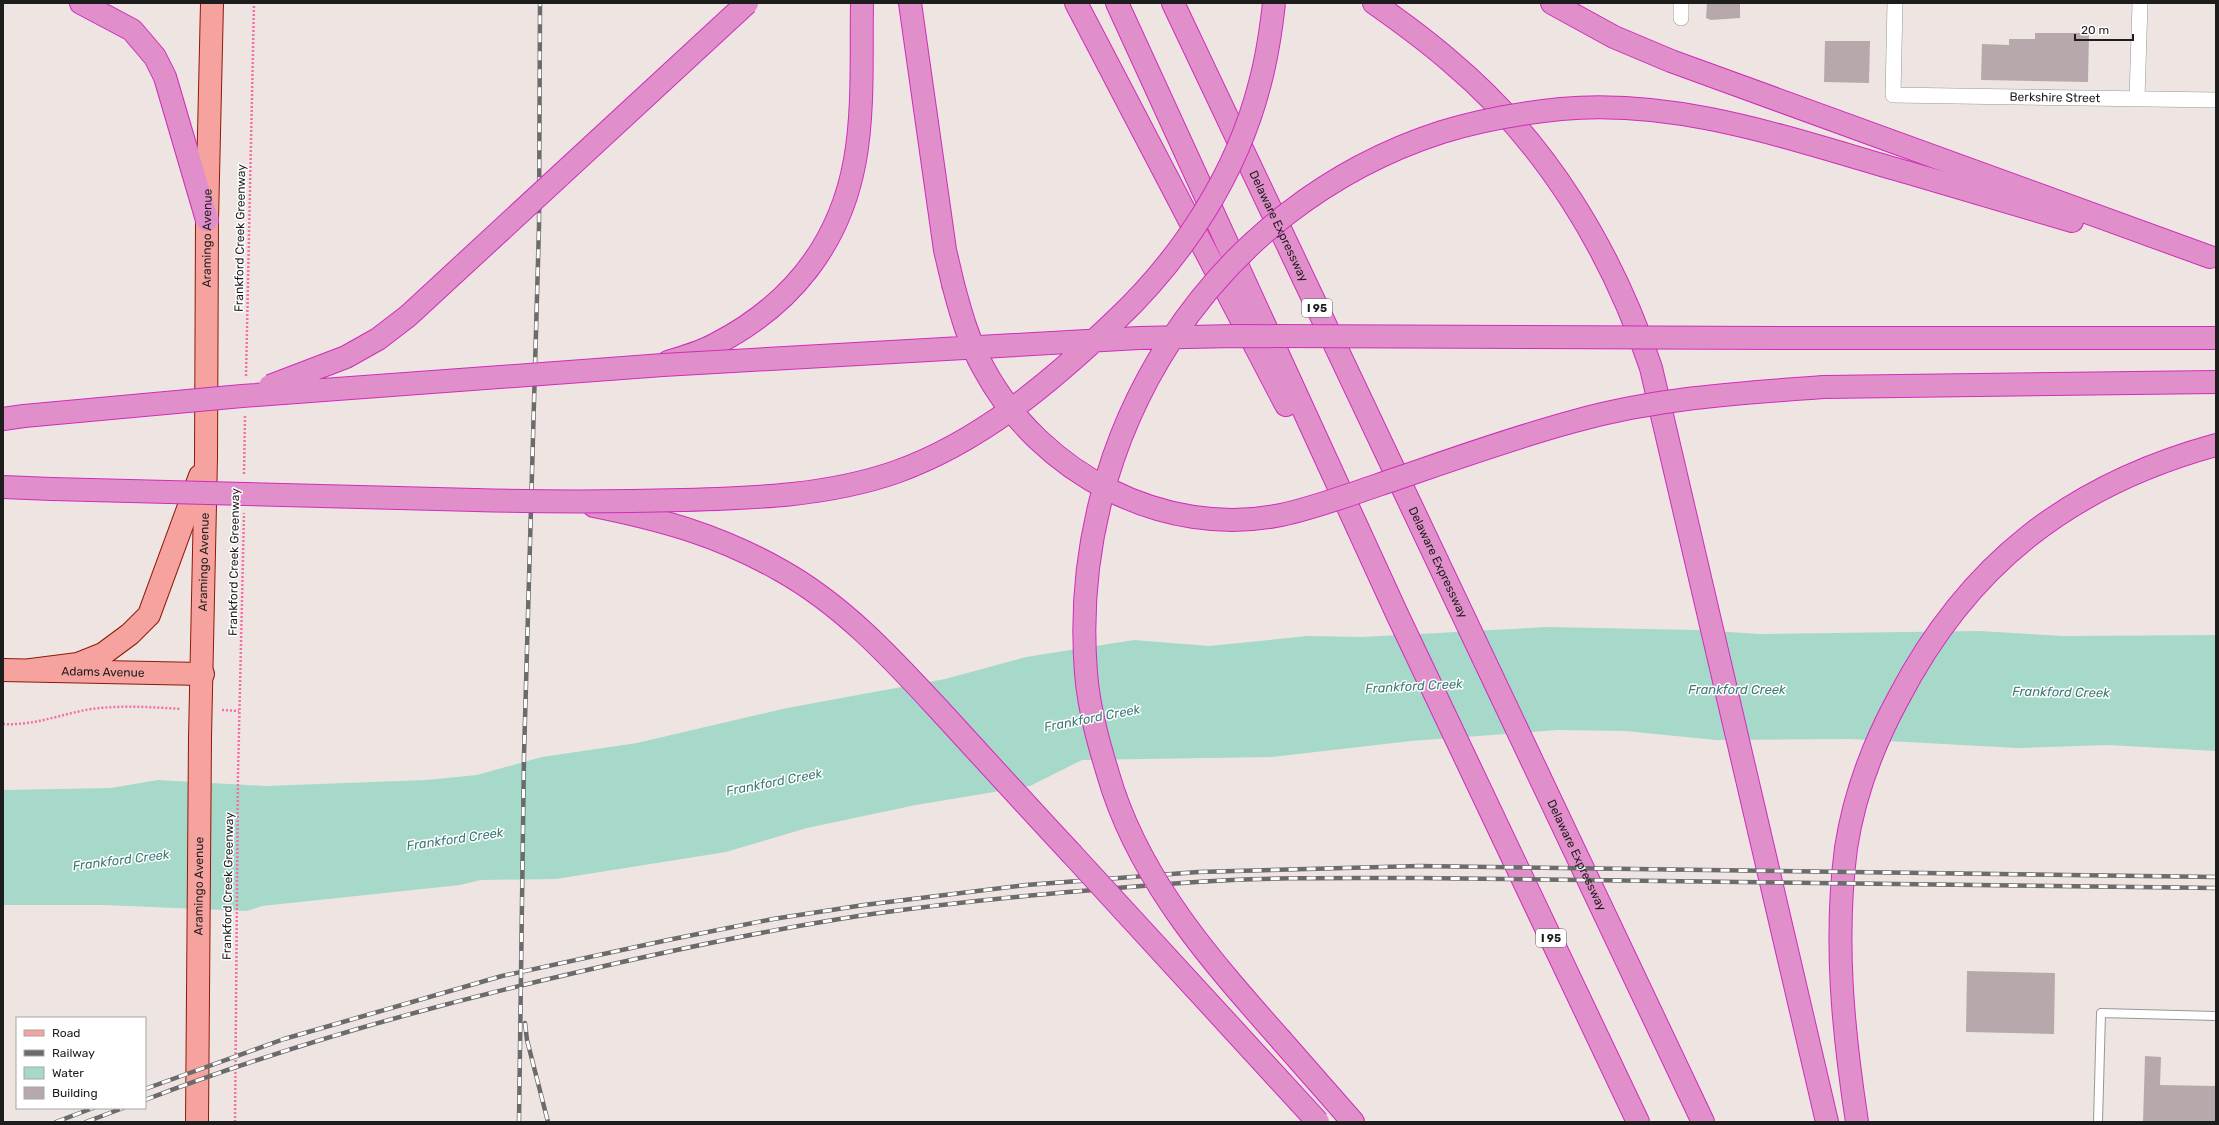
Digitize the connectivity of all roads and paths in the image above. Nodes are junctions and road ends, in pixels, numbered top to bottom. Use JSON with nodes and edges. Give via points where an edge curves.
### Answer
{"nodes":[{"id":1,"x":81,"y":3,"type":"edge"},
{"id":2,"x":212,"y":3,"type":"edge"},
{"id":3,"x":254,"y":3,"type":"edge"},
{"id":4,"x":747,"y":3,"type":"edge"},
{"id":5,"x":862,"y":3,"type":"edge"},
{"id":6,"x":910,"y":3,"type":"edge"},
{"id":7,"x":1076,"y":3,"type":"edge"},
{"id":8,"x":1117,"y":3,"type":"edge"},
{"id":9,"x":1173,"y":3,"type":"edge"},
{"id":10,"x":1274,"y":3,"type":"edge"},
{"id":11,"x":1374,"y":3,"type":"edge"},
{"id":12,"x":1552,"y":3,"type":"edge"},
{"id":13,"x":1681,"y":3,"type":"edge"},
{"id":14,"x":1895,"y":3,"type":"edge"},
{"id":15,"x":2140,"y":3,"type":"edge"},
{"id":16,"x":1681,"y":18,"type":"dead end"},
{"id":17,"x":2137,"y":98,"type":"junction"},
{"id":18,"x":2216,"y":100,"type":"edge"},
{"id":19,"x":207,"y":220,"type":"junction"},
{"id":20,"x":2213,"y":258,"type":"edge"},
{"id":21,"x":2216,"y":338,"type":"edge"},
{"id":22,"x":662,"y":365,"type":"junction"},
{"id":23,"x":2216,"y":382,"type":"edge"},
{"id":24,"x":245,"y":395,"type":"junction"},
{"id":25,"x":14,"y":418,"type":"edge"},
{"id":26,"x":2216,"y":444,"type":"edge"},
{"id":27,"x":206,"y":458,"type":"junction"},
{"id":28,"x":244,"y":480,"type":"dead end"},
{"id":29,"x":3,"y":487,"type":"edge"},
{"id":30,"x":579,"y":503,"type":"junction"},
{"id":31,"x":244,"y":511,"type":"dead end"},
{"id":32,"x":1397,"y":614,"type":"junction"},
{"id":33,"x":3,"y":670,"type":"edge"},
{"id":34,"x":31,"y":670,"type":"junction"},
{"id":35,"x":203,"y":674,"type":"junction"},
{"id":36,"x":157,"y":708,"type":"dead end"},
{"id":37,"x":3,"y":724,"type":"edge"},
{"id":38,"x":2216,"y":1016,"type":"edge"},
{"id":39,"x":197,"y":1122,"type":"edge"},
{"id":40,"x":235,"y":1122,"type":"edge"},
{"id":41,"x":1318,"y":1122,"type":"edge"},
{"id":42,"x":1353,"y":1122,"type":"edge"},
{"id":43,"x":1638,"y":1122,"type":"edge"},
{"id":44,"x":1703,"y":1122,"type":"edge"},
{"id":45,"x":1827,"y":1122,"type":"edge"},
{"id":46,"x":1857,"y":1122,"type":"edge"},
{"id":47,"x":2098,"y":1122,"type":"edge"}],
"edges":[{"from":1,"to":19,"type":"highway","via":[[132,30],[155,57],[164,77]]},
{"from":2,"to":19,"type":"main road","name":"Aramingo Avenue"},
{"from":3,"to":24,"type":"path","name":"Frankford Creek Greenway"},
{"from":4,"to":24,"type":"highway","bridge":true,"via":[[408,316],[378,339],[346,357]]},
{"from":5,"to":22,"type":"highway","via":[[855,159],[839,217],[825,244],[808,272],[768,312],[715,345]]},
{"from":6,"to":23,"type":"highway","bridge":true,"via":[[945,250],[972,345],[984,370],[999,395],[1019,419],[1063,462],[1090,480],[1141,503],[1181,515],[1214,520],[1281,515],[1524,436],[1620,409],[1668,400],[1824,387]]},
{"from":7,"to":32,"type":"highway"},
{"from":8,"to":32,"type":"highway","number":"I 95"},
{"from":9,"to":44,"type":"highway","name":"Delaware Expressway","number":"I 95"},
{"from":10,"to":30,"type":"highway","bridge":true,"via":[[1260,86],[1222,181],[1196,225],[1167,264],[1129,307],[1040,388],[991,424],[902,469],[845,485],[745,499]]},
{"from":11,"to":45,"type":"highway","via":[[1453,63],[1517,127],[1574,203],[1617,280],[1636,323],[1651,368]]},
{"from":12,"to":20,"type":"highway","via":[[1614,36],[1671,61]]},
{"from":13,"to":16,"type":"street"},
{"from":14,"to":17,"type":"street","name":"Berkshire Street","via":[[1893,95]]},
{"from":15,"to":17,"type":"street"},
{"from":17,"to":18,"type":"street","name":"Berkshire Street"},
{"from":19,"to":27,"type":"main road","name":"Aramingo Avenue"},
{"from":20,"to":42,"type":"highway","bridge":true,"via":[[2046,214],[1739,125],[1652,109],[1607,107],[1563,109],[1479,122],[1440,133],[1366,164],[1291,212],[1260,237],[1218,278],[1178,327],[1156,362],[1119,438],[1095,516],[1085,593],[1086,676],[1092,712],[1114,790],[1129,831],[1148,870],[1170,906],[1226,977]]},
{"from":21,"to":22,"type":"highway","bridge":true,"via":[[1146,338]]},
{"from":22,"to":24,"type":"highway","bridge":true},
{"from":24,"to":25,"type":"highway","bridge":true},
{"from":24,"to":28,"type":"path","name":"Frankford Creek Greenway"},
{"from":26,"to":46,"type":"highway","via":[[2135,472],[2093,493],[2056,516],[2010,552],[1958,604],[1907,681],[1868,764],[1847,846],[1840,933],[1840,975]]},
{"from":27,"to":34,"type":"main road","via":[[149,615],[130,634],[103,654],[78,664]]},
{"from":27,"to":35,"type":"main road","name":"Aramingo Avenue"},
{"from":29,"to":30,"type":"highway","bridge":true},
{"from":30,"to":41,"type":"highway","bridge":true,"via":[[700,532],[742,550],[781,570],[857,624],[908,675]]},
{"from":31,"to":40,"type":"path","name":"Frankford Creek Greenway","via":[[238,775]]},
{"from":32,"to":43,"type":"highway","number":"I 95"},
{"from":33,"to":34,"type":"main road","name":"Adams Avenue"},
{"from":34,"to":35,"type":"main road","name":"Adams Avenue"},
{"from":35,"to":39,"type":"main road","name":"Aramingo Avenue","via":[[197,949]]},
{"from":36,"to":37,"type":"path","via":[[105,707],[46,720]]},
{"from":38,"to":47,"type":"lane","via":[[2101,1014]]}]}
